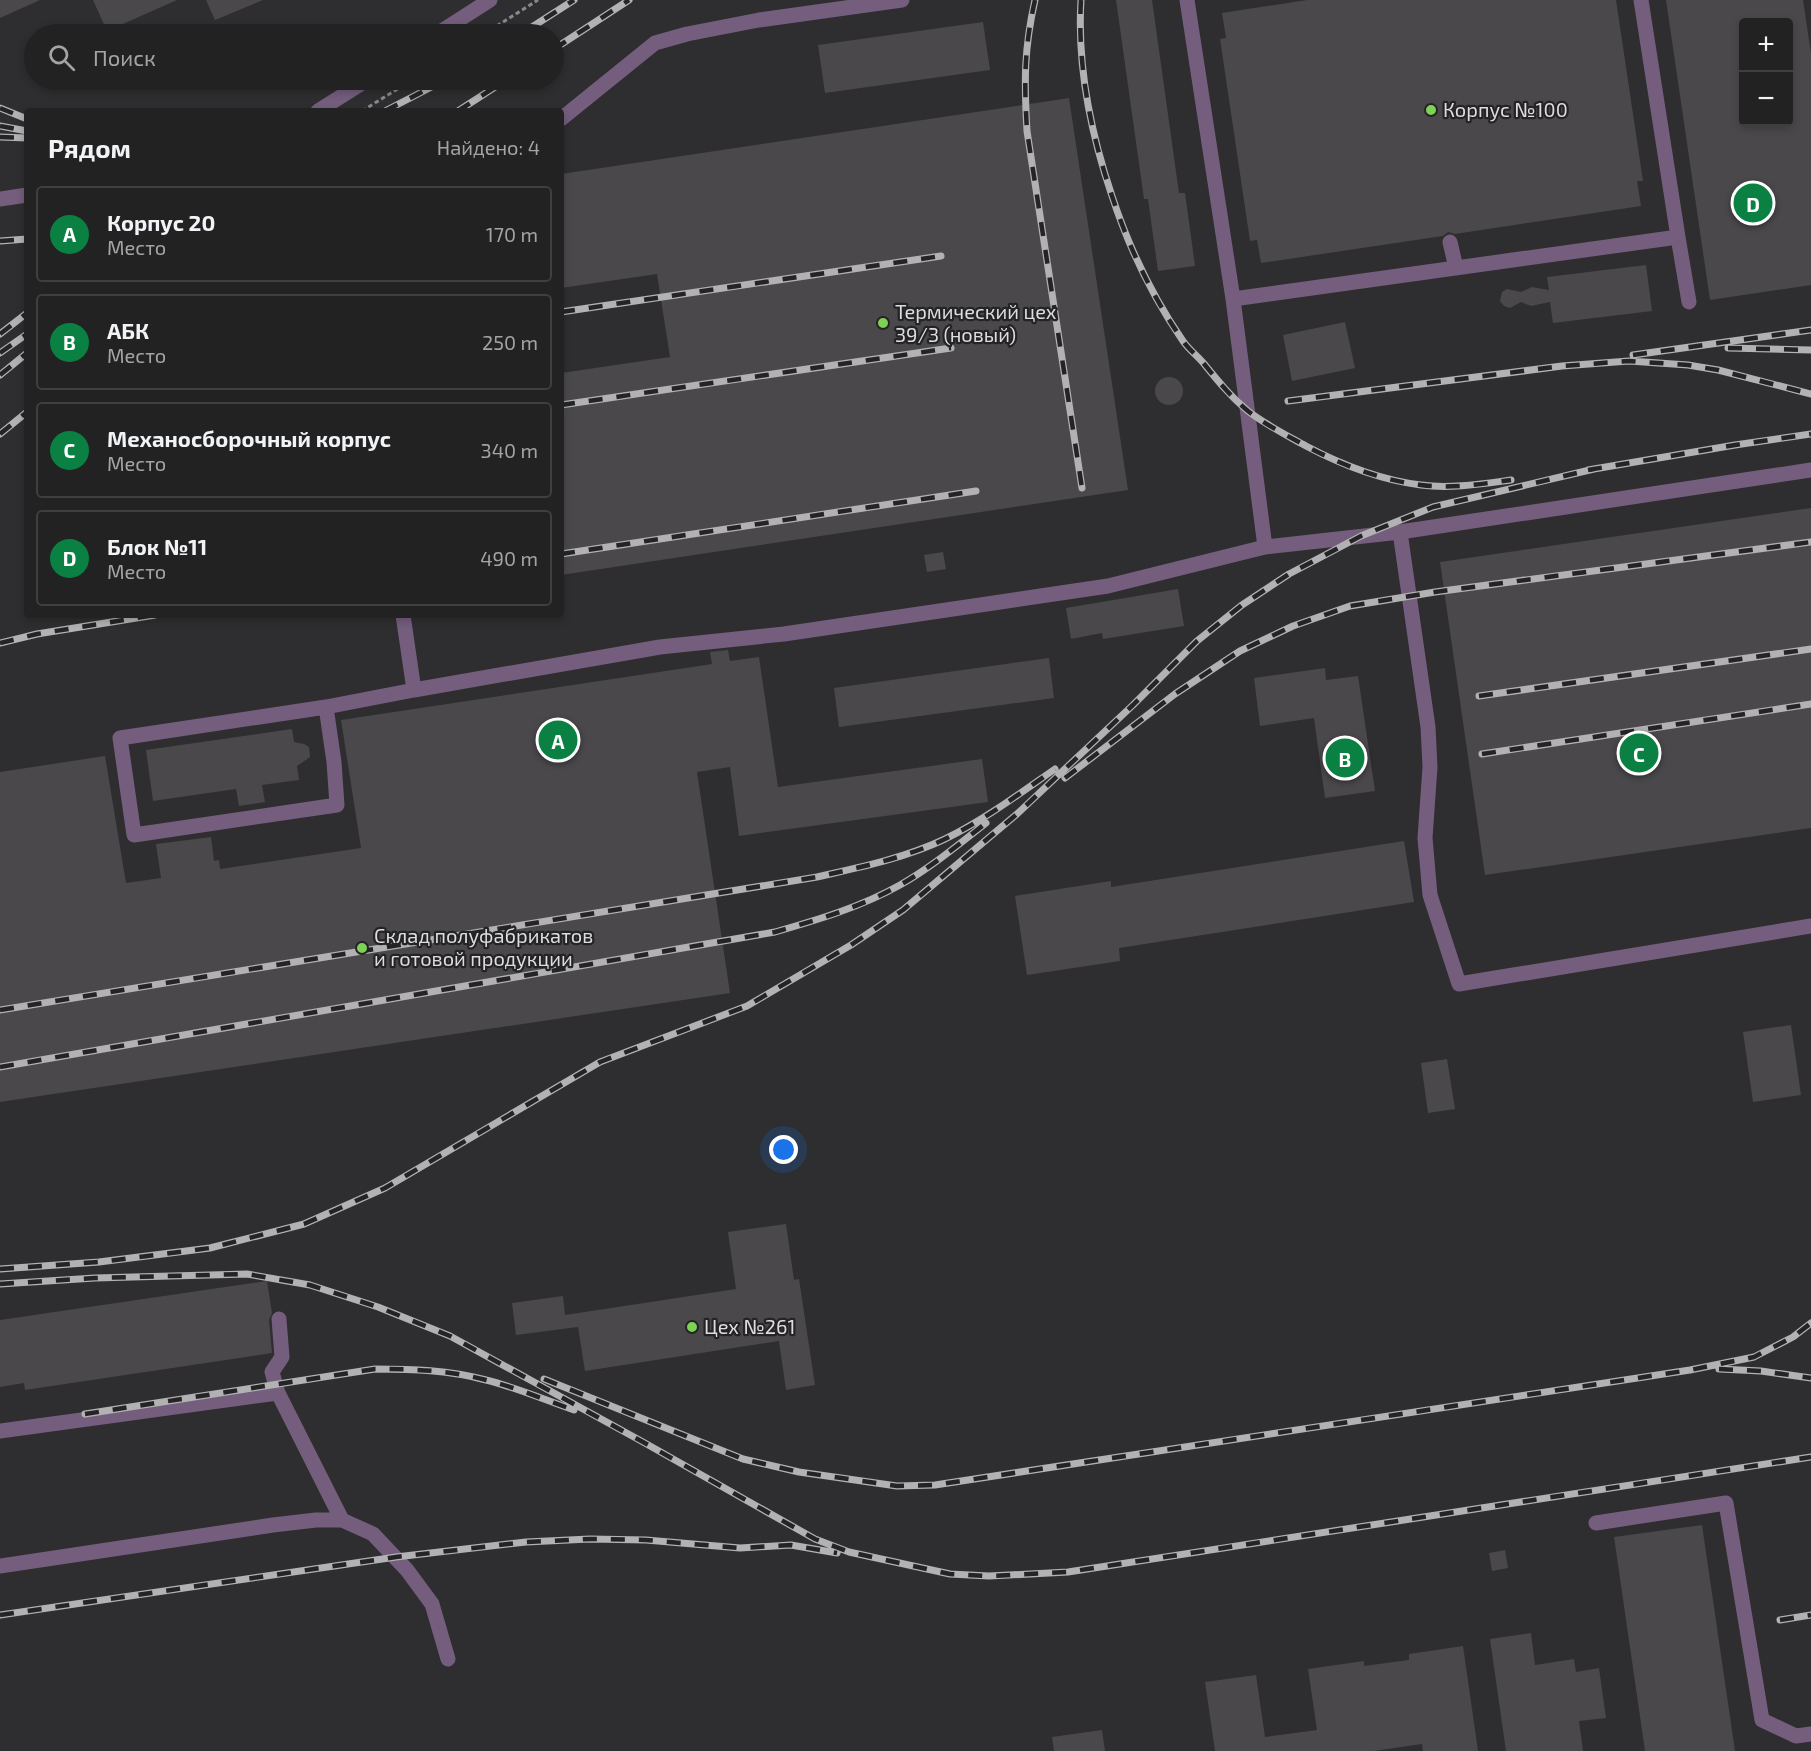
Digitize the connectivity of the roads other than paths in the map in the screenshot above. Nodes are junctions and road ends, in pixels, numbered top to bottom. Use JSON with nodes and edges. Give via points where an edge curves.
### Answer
{"nodes":[{"id":1,"x":490,"y":0,"type":"edge"},
{"id":2,"x":902,"y":0,"type":"edge"},
{"id":3,"x":1187,"y":0,"type":"edge"},
{"id":4,"x":1641,"y":0,"type":"edge"},
{"id":5,"x":453,"y":24,"type":"edge"},
{"id":6,"x":351,"y":90,"type":"edge"},
{"id":7,"x":323,"y":108,"type":"edge"},
{"id":8,"x":564,"y":117,"type":"edge"},
{"id":9,"x":24,"y":195,"type":"edge"},
{"id":10,"x":0,"y":199,"type":"edge"},
{"id":11,"x":1678,"y":237,"type":"junction"},
{"id":12,"x":1450,"y":242,"type":"dead end"},
{"id":13,"x":1456,"y":268,"type":"junction"},
{"id":14,"x":1233,"y":299,"type":"junction"},
{"id":15,"x":1689,"y":302,"type":"dead end"},
{"id":16,"x":1811,"y":470,"type":"edge"},
{"id":17,"x":1400,"y":532,"type":"junction"},
{"id":18,"x":1265,"y":547,"type":"junction"},
{"id":19,"x":404,"y":618,"type":"edge"},
{"id":20,"x":414,"y":690,"type":"junction"},
{"id":21,"x":326,"y":707,"type":"junction"},
{"id":22,"x":1811,"y":926,"type":"edge"},
{"id":23,"x":279,"y":1318,"type":"dead end"},
{"id":24,"x":278,"y":1393,"type":"junction"},
{"id":25,"x":0,"y":1431,"type":"edge"},
{"id":26,"x":342,"y":1520,"type":"junction"},
{"id":27,"x":1596,"y":1522,"type":"dead end"},
{"id":28,"x":0,"y":1566,"type":"edge"},
{"id":29,"x":448,"y":1659,"type":"dead end"},
{"id":30,"x":1811,"y":1734,"type":"edge"}],
"edges":[{"from":1,"to":5,"type":"lane"},
{"from":2,"to":8,"type":"lane","via":[[759,20],[655,43]]},
{"from":3,"to":14,"type":"lane"},
{"from":4,"to":11,"type":"lane"},
{"from":6,"to":7,"type":"lane"},
{"from":9,"to":10,"type":"lane"},
{"from":11,"to":13,"type":"lane"},
{"from":11,"to":15,"type":"lane"},
{"from":12,"to":13,"type":"lane"},
{"from":13,"to":14,"type":"lane"},
{"from":14,"to":18,"type":"lane"},
{"from":16,"to":17,"type":"lane"},
{"from":17,"to":18,"type":"lane"},
{"from":17,"to":22,"type":"lane","via":[[1428,727],[1430,767],[1425,838],[1430,895],[1459,984]]},
{"from":18,"to":20,"type":"lane","via":[[1108,586],[784,634],[660,647]]},
{"from":19,"to":20,"type":"lane"},
{"from":20,"to":21,"type":"lane"},
{"from":21,"to":21,"type":"lane","via":[[120,738],[135,835],[337,806]]},
{"from":23,"to":24,"type":"lane","via":[[282,1357],[272,1372]]},
{"from":24,"to":25,"type":"lane"},
{"from":24,"to":26,"type":"lane"},
{"from":26,"to":28,"type":"lane","via":[[273,1525]]},
{"from":26,"to":29,"type":"lane","via":[[373,1534],[407,1570],[432,1604]]},
{"from":27,"to":30,"type":"lane","via":[[1726,1503],[1762,1720],[1796,1736]]}]}
